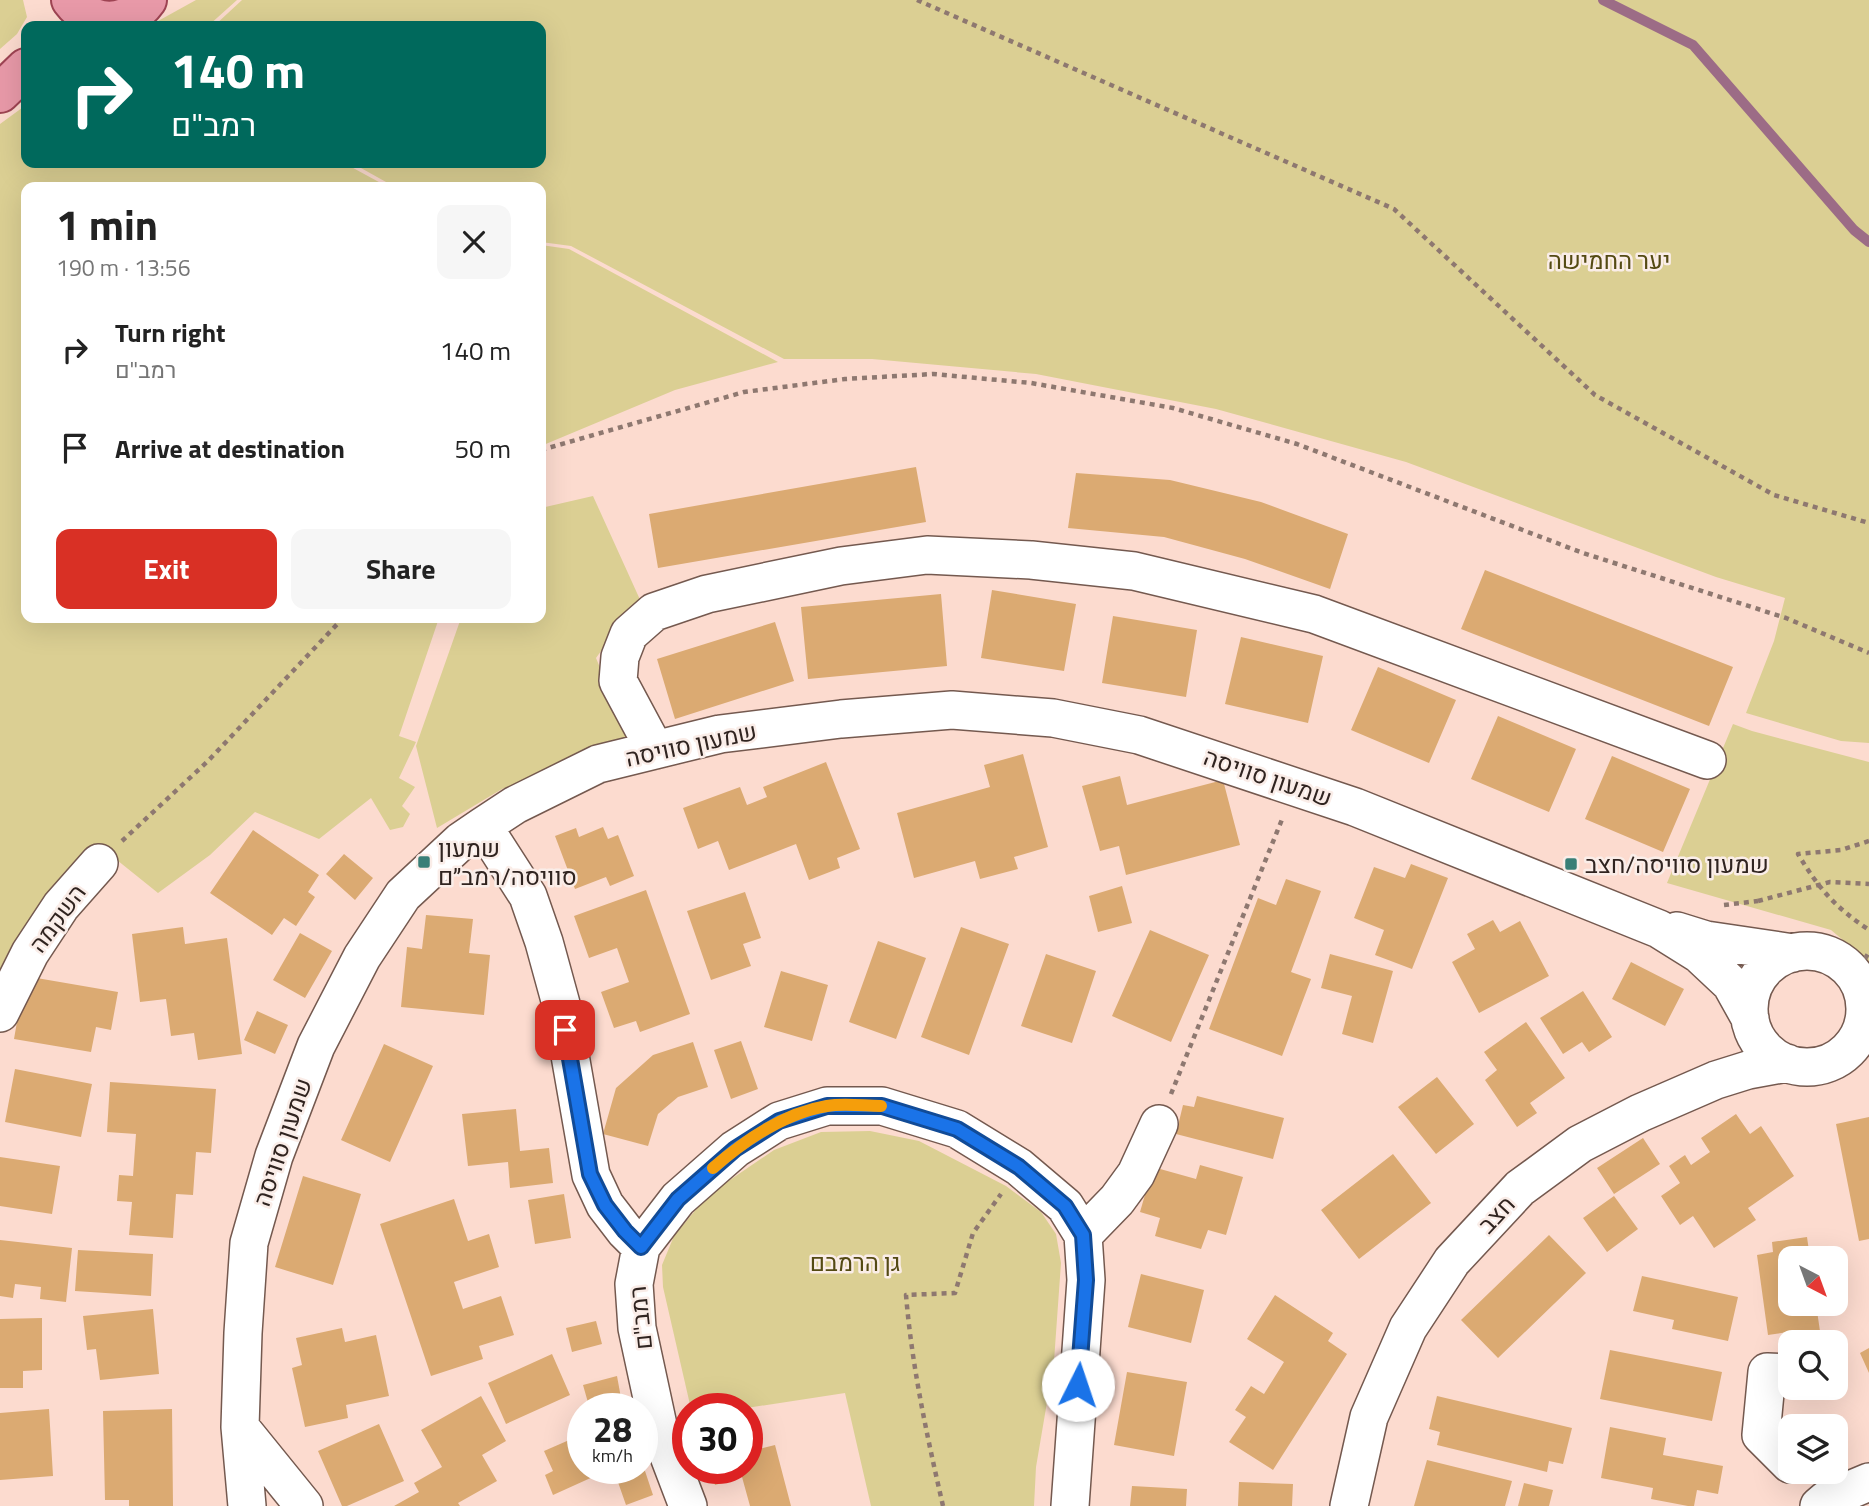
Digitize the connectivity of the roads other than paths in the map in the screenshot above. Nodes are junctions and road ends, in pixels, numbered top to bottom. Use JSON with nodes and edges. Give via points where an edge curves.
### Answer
{"nodes":[{"id":1,"x":69,"y":0,"type":"edge"},
{"id":2,"x":124,"y":16,"type":"edge"},
{"id":3,"x":58,"y":21,"type":"edge"},
{"id":4,"x":21,"y":73,"type":"edge"},
{"id":5,"x":21,"y":85,"type":"edge"},
{"id":6,"x":0,"y":95,"type":"edge"},
{"id":7,"x":654,"y":750,"type":"junction"},
{"id":8,"x":1707,"y":760,"type":"dead end"},
{"id":9,"x":483,"y":826,"type":"junction"},
{"id":10,"x":99,"y":863,"type":"road end"},
{"id":11,"x":1632,"y":918,"type":"junction"},
{"id":12,"x":1793,"y":953,"type":"junction"},
{"id":13,"x":1864,"y":982,"type":"edge"},
{"id":14,"x":0,"y":1013,"type":"edge"},
{"id":15,"x":1750,"y":1018,"type":"junction"},
{"id":16,"x":1869,"y":1062,"type":"edge"},
{"id":17,"x":1787,"y":1063,"type":"junction"},
{"id":18,"x":1825,"y":1064,"type":"junction"},
{"id":19,"x":1159,"y":1124,"type":"road end"},
{"id":20,"x":1083,"y":1235,"type":"junction"},
{"id":21,"x":641,"y":1247,"type":"junction"},
{"id":22,"x":1778,"y":1372,"type":"edge"},
{"id":23,"x":240,"y":1427,"type":"junction"},
{"id":24,"x":1778,"y":1452,"type":"edge"},
{"id":25,"x":1869,"y":1482,"type":"edge"},
{"id":26,"x":1807,"y":1484,"type":"edge"},
{"id":27,"x":1822,"y":1503,"type":"edge"},
{"id":28,"x":247,"y":1506,"type":"edge"},
{"id":29,"x":304,"y":1506,"type":"edge"},
{"id":30,"x":688,"y":1506,"type":"edge"},
{"id":31,"x":1070,"y":1506,"type":"edge"},
{"id":32,"x":1349,"y":1506,"type":"edge"}],
"edges":[{"from":1,"to":2,"type":"main road","via":[[103,21]]},
{"from":1,"to":3,"type":"main road"},
{"from":4,"to":6,"type":"main road"},
{"from":5,"to":6,"type":"main road"},
{"from":7,"to":8,"type":"street","via":[[618,681],[620,657],[629,634],[654,612],[708,594],[841,566],[927,555],[1031,559],[1134,571],[1314,614]]},
{"from":7,"to":9,"type":"street","name":"שמעון סוויסה","via":[[598,764]]},
{"from":7,"to":11,"type":"street","name":"שמעון סוויסה","via":[[720,734],[952,710],[1053,718],[1139,735],[1295,786]]},
{"from":9,"to":21,"type":"street","via":[[528,896],[544,942],[561,1004],[590,1174],[605,1205]]},
{"from":9,"to":23,"type":"street","name":"שמעון סוויסה","via":[[402,895],[362,957],[316,1046],[274,1156],[249,1243]]},
{"from":10,"to":14,"type":"street","name":"השקמה","via":[[61,906],[30,953]]},
{"from":11,"to":12,"type":"street","name":"שמעון סוויסה","via":[[1706,940]]},
{"from":11,"to":15,"type":"street","name":"שמעון סוויסה","via":[[1699,954],[1731,984]]},
{"from":12,"to":13,"type":"street","via":[[1828,954]]},
{"from":12,"to":15,"type":"street","via":[[1764,970],[1752,993]]},
{"from":13,"to":18,"type":"street","via":[[1865,1007],[1858,1035],[1850,1048]]},
{"from":15,"to":17,"type":"street","via":[[1762,1045]]},
{"from":16,"to":18,"type":"street"},
{"from":17,"to":18,"type":"street"},
{"from":17,"to":32,"type":"street","name":"חצב","via":[[1716,1080],[1640,1113],[1580,1144],[1520,1188],[1452,1261],[1408,1328],[1369,1417]]},
{"from":19,"to":20,"type":"street","via":[[1117,1200]]},
{"from":20,"to":21,"type":"street","via":[[1065,1206],[1019,1167],[957,1129],[882,1106],[827,1106],[779,1121],[735,1149],[678,1199]]},
{"from":20,"to":31,"type":"street","via":[[1086,1280]]},
{"from":21,"to":30,"type":"street","name":"רמב\"ם","via":[[634,1284],[637,1328],[659,1430]]},
{"from":22,"to":24,"type":"street","via":[[1767,1372],[1762,1436]]},
{"from":23,"to":28,"type":"street","name":"שמעון סוויסה"},
{"from":23,"to":29,"type":"street"},
{"from":25,"to":27,"type":"street"},
{"from":26,"to":27,"type":"street"}]}
